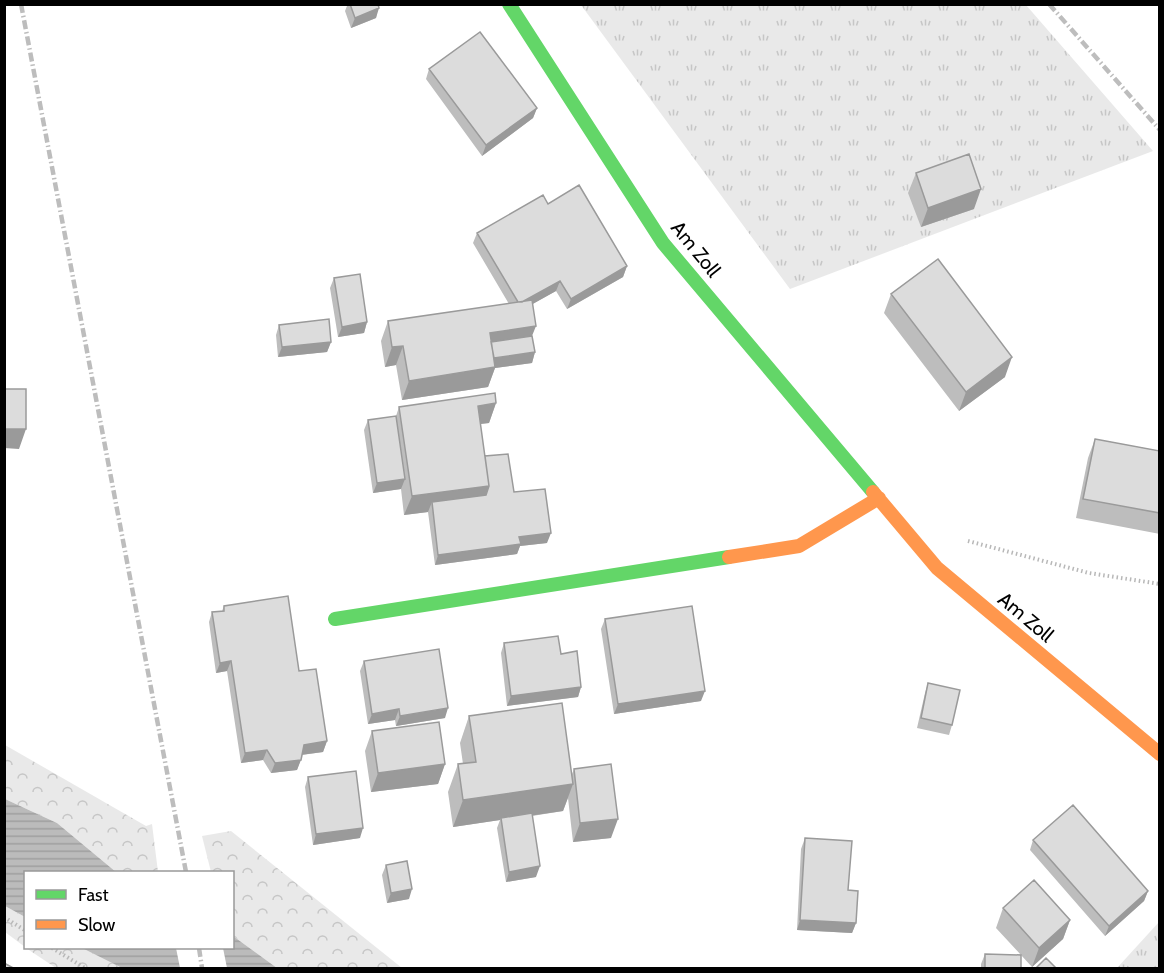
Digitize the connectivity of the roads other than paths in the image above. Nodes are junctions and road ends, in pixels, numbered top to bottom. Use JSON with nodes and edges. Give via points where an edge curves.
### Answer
{"nodes":[{"id":1,"x":509,"y":4,"type":"edge"},
{"id":2,"x":879,"y":498,"type":"junction"},
{"id":3,"x":335,"y":619,"type":"dead end"},
{"id":4,"x":1160,"y":754,"type":"edge"}],
"edges":[{"from":1,"to":2,"type":"street","name":"Am Zoll","via":[[663,243]]},
{"from":2,"to":3,"type":"street","via":[[799,546]]},
{"from":2,"to":4,"type":"street","name":"Am Zoll","via":[[937,568]]}]}
